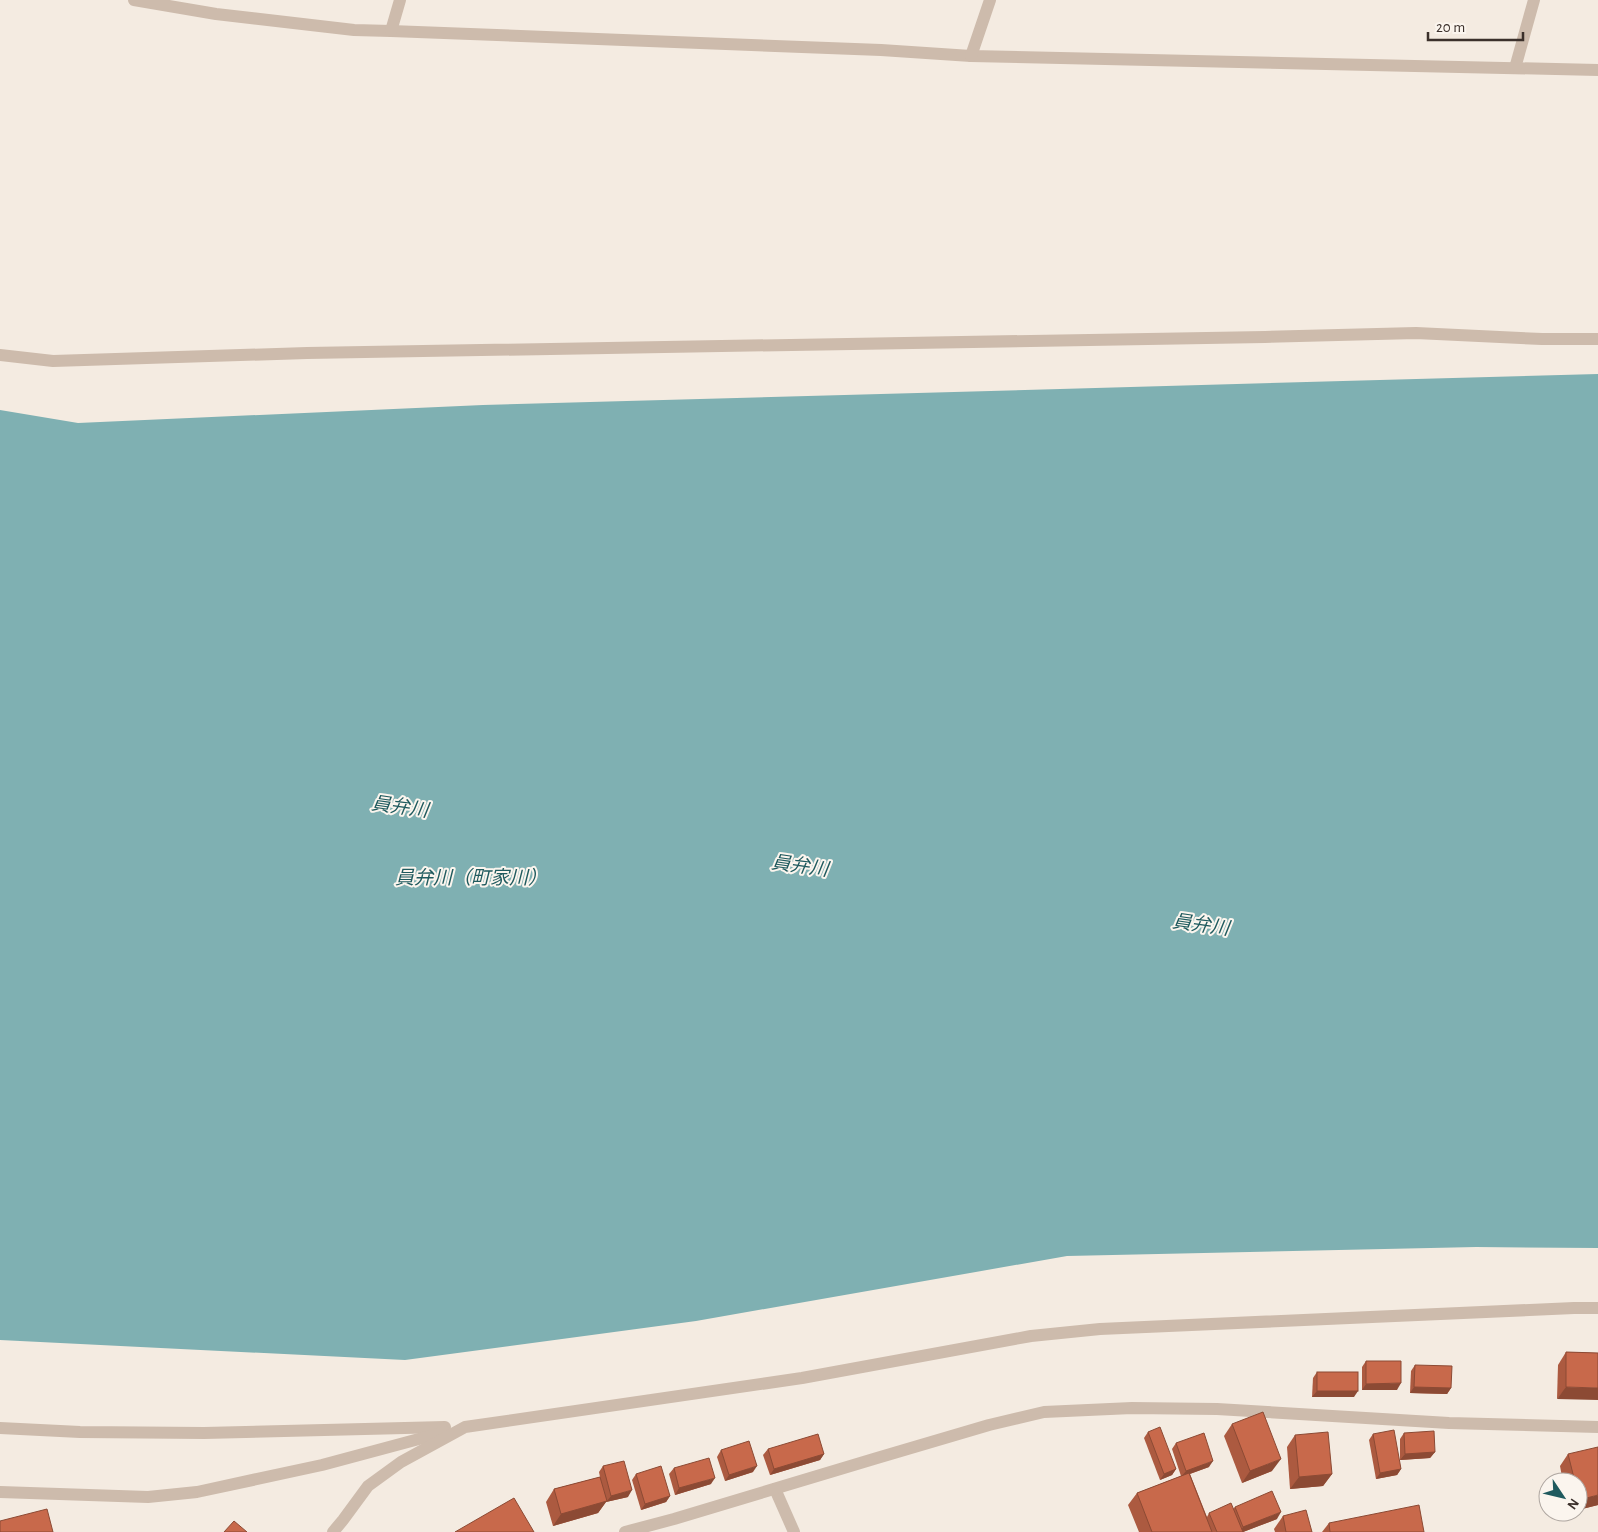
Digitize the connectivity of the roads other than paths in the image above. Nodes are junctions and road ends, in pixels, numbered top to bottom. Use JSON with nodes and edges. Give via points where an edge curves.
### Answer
{"nodes":[{"id":1,"x":134,"y":0,"type":"edge"},
{"id":2,"x":400,"y":0,"type":"edge"},
{"id":3,"x":990,"y":0,"type":"edge"},
{"id":4,"x":1534,"y":0,"type":"edge"},
{"id":5,"x":391,"y":30,"type":"junction"},
{"id":6,"x":971,"y":56,"type":"junction"},
{"id":7,"x":1514,"y":68,"type":"junction"},
{"id":8,"x":1598,"y":70,"type":"edge"},
{"id":9,"x":1598,"y":339,"type":"edge"},
{"id":10,"x":0,"y":355,"type":"edge"},
{"id":11,"x":1598,"y":1308,"type":"edge"},
{"id":12,"x":465,"y":1427,"type":"junction"},
{"id":13,"x":1598,"y":1427,"type":"edge"},
{"id":14,"x":0,"y":1428,"type":"edge"},
{"id":15,"x":775,"y":1488,"type":"junction"},
{"id":16,"x":0,"y":1492,"type":"edge"},
{"id":17,"x":333,"y":1532,"type":"edge"},
{"id":18,"x":625,"y":1532,"type":"edge"},
{"id":19,"x":794,"y":1532,"type":"edge"}],
"edges":[{"from":1,"to":5,"type":"street","via":[[216,14],[354,30]]},
{"from":2,"to":5,"type":"street"},
{"from":3,"to":6,"type":"street"},
{"from":4,"to":7,"type":"street"},
{"from":5,"to":6,"type":"street"},
{"from":6,"to":7,"type":"street"},
{"from":7,"to":8,"type":"street"},
{"from":9,"to":10,"type":"street","via":[[1416,333],[307,353],[53,361]]},
{"from":11,"to":12,"type":"street","via":[[1100,1329],[1031,1336],[802,1378]]},
{"from":12,"to":14,"type":"street","via":[[204,1433]]},
{"from":12,"to":16,"type":"street","via":[[322,1465],[197,1492],[148,1497]]},
{"from":12,"to":17,"type":"street","via":[[401,1462],[368,1486]]},
{"from":13,"to":15,"type":"street","via":[[1449,1423],[1217,1409],[1044,1412]]},
{"from":15,"to":18,"type":"street"},
{"from":15,"to":19,"type":"street"}]}
